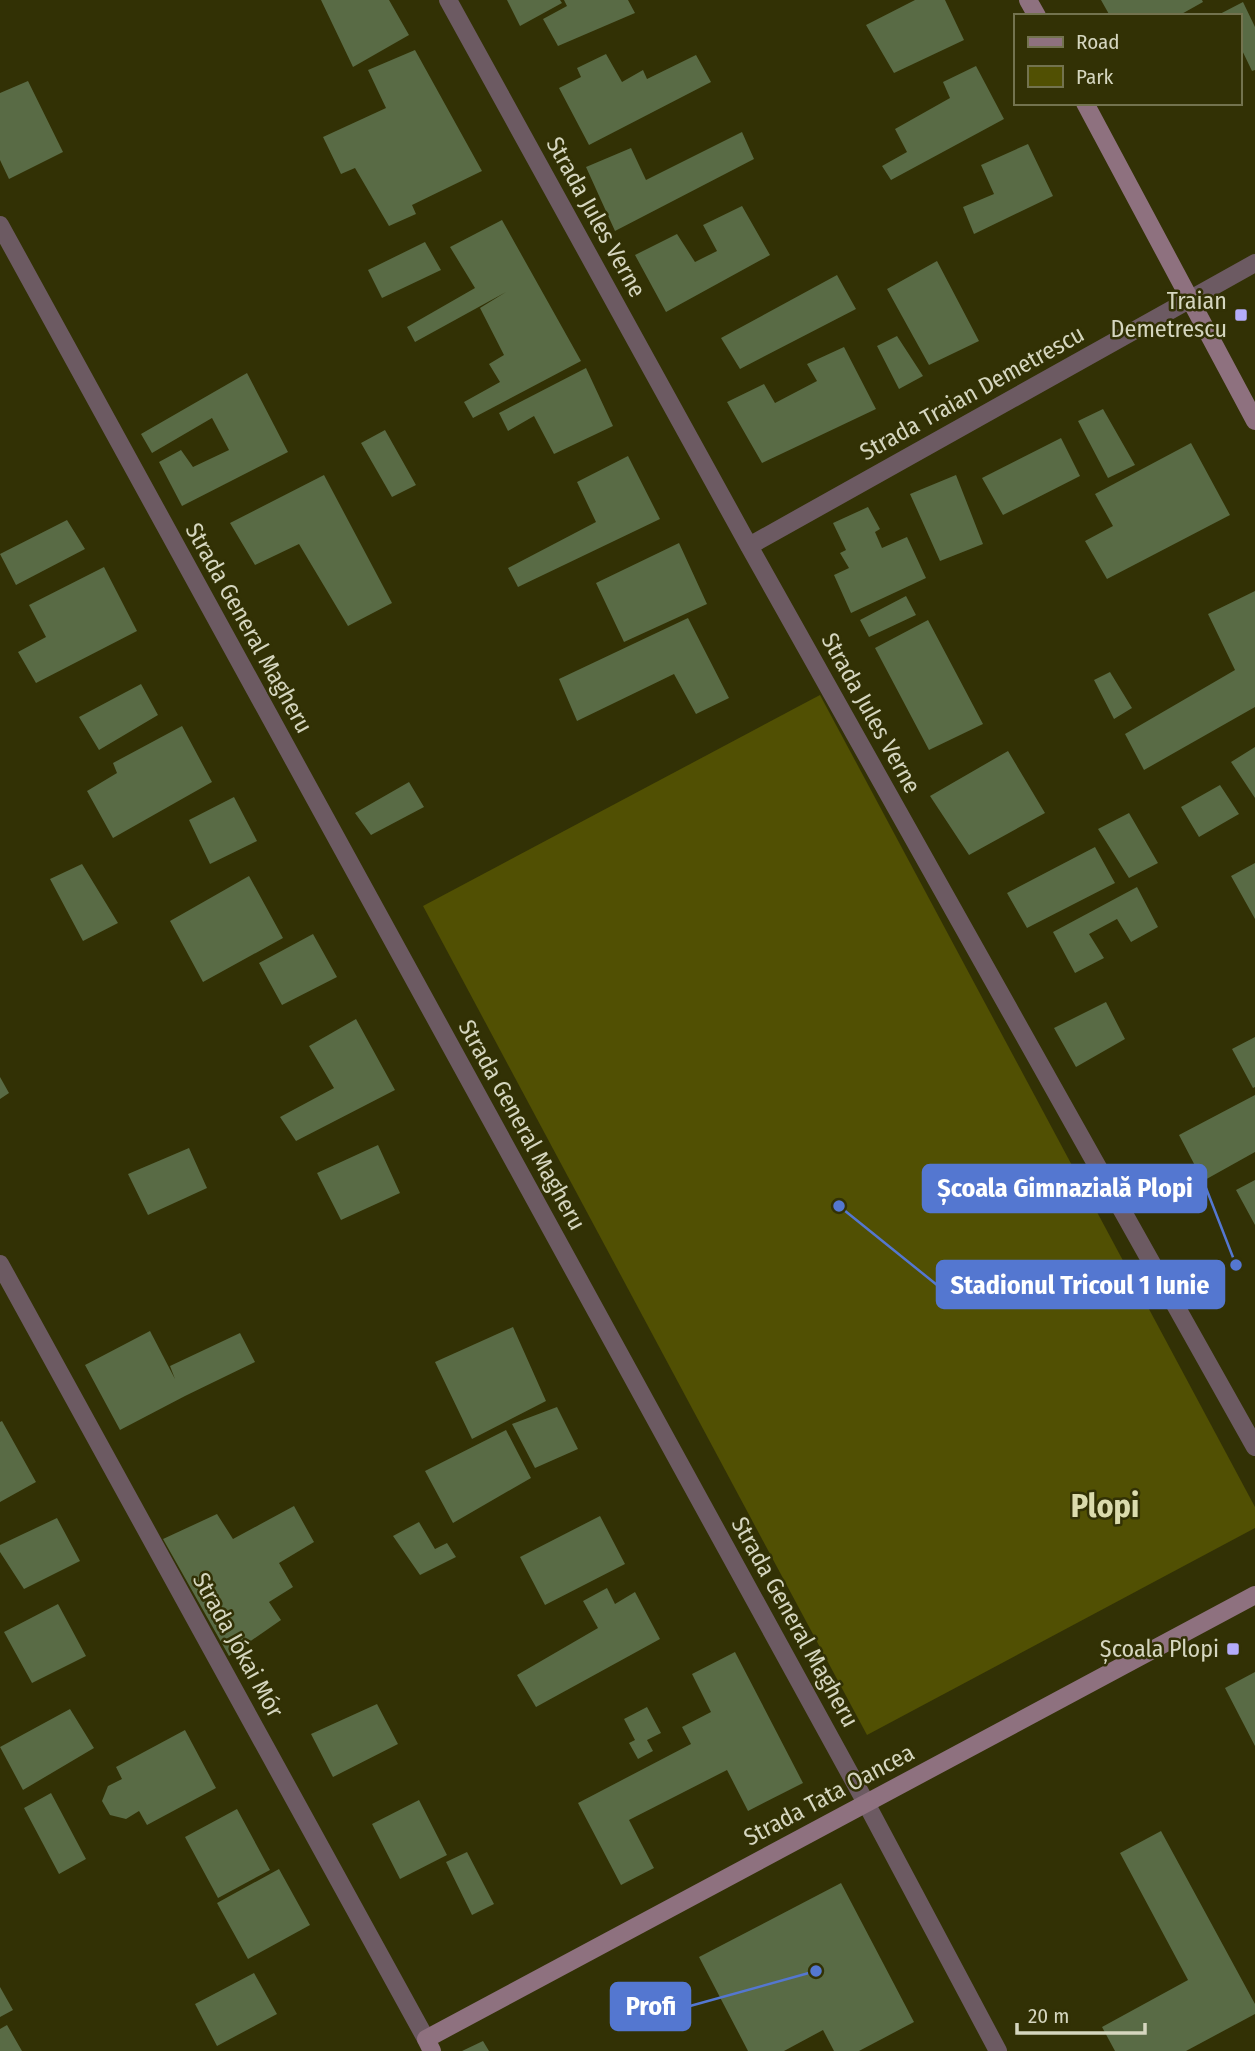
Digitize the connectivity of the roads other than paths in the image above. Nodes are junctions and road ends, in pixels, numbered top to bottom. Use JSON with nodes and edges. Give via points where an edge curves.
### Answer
{"nodes":[{"id":1,"x":448,"y":0,"type":"edge"},
{"id":2,"x":1085,"y":105,"type":"edge"},
{"id":3,"x":0,"y":225,"type":"edge"},
{"id":4,"x":1255,"y":263,"type":"edge"},
{"id":5,"x":1190,"y":300,"type":"junction"},
{"id":6,"x":1255,"y":421,"type":"edge"},
{"id":7,"x":749,"y":546,"type":"junction"},
{"id":8,"x":0,"y":1264,"type":"edge"},
{"id":9,"x":1255,"y":1447,"type":"edge"},
{"id":10,"x":1255,"y":1595,"type":"edge"},
{"id":11,"x":866,"y":1803,"type":"junction"},
{"id":12,"x":429,"y":2045,"type":"edge"},
{"id":13,"x":998,"y":2051,"type":"edge"}],
"edges":[{"from":1,"to":7,"type":"street","name":"Strada Jules Verne"},
{"from":2,"to":5,"type":"street"},
{"from":3,"to":11,"type":"street","name":"Strada General Magheru"},
{"from":4,"to":5,"type":"street","name":"Strada Traian Demetrescu"},
{"from":5,"to":6,"type":"street"},
{"from":5,"to":7,"type":"street","name":"Strada Traian Demetrescu"},
{"from":7,"to":9,"type":"street","name":"Strada Jules Verne"},
{"from":8,"to":12,"type":"street","name":"Strada Jókai Mór"},
{"from":10,"to":11,"type":"street","name":"Strada Tata Oancea"},
{"from":11,"to":12,"type":"street","name":"Strada Tata Oancea"},
{"from":11,"to":13,"type":"street","name":"Strada General Magheru"}]}
